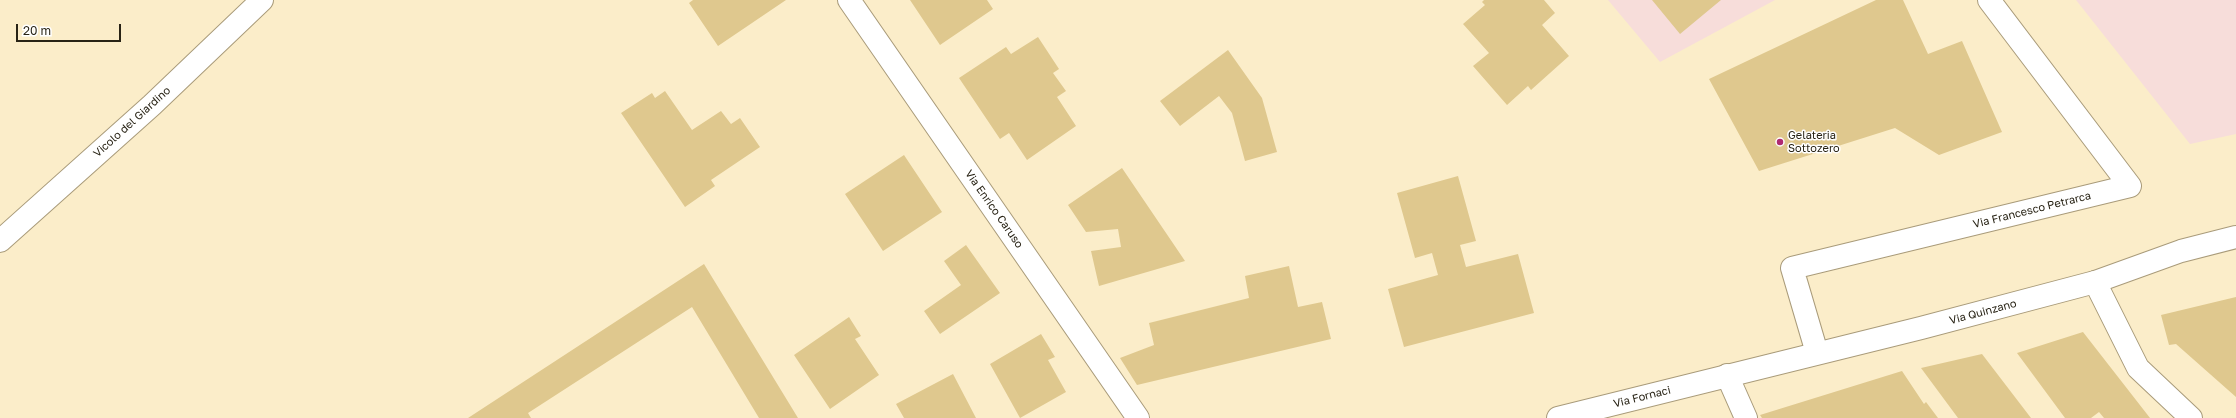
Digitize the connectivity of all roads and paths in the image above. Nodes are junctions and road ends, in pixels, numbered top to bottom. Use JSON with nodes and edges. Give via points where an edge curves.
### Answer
{"nodes":[{"id":1,"x":262,"y":0,"type":"edge"},
{"id":2,"x":849,"y":0,"type":"edge"},
{"id":3,"x":1989,"y":0,"type":"edge"},
{"id":4,"x":2236,"y":237,"type":"edge"},
{"id":5,"x":0,"y":241,"type":"edge"},
{"id":6,"x":2095,"y":282,"type":"junction"},
{"id":7,"x":1816,"y":354,"type":"junction"},
{"id":8,"x":1727,"y":376,"type":"junction"},
{"id":9,"x":1138,"y":418,"type":"edge"},
{"id":10,"x":1558,"y":418,"type":"edge"},
{"id":11,"x":1746,"y":418,"type":"edge"},
{"id":12,"x":2191,"y":418,"type":"edge"}],
"edges":[{"from":1,"to":5,"type":"street","name":"Vicolo del Giardino","via":[[152,105]]},
{"from":2,"to":9,"type":"street","name":"Via Enrico Caruso"},
{"from":3,"to":7,"type":"street","name":"Via Francesco Petrarca","via":[[2130,186],[1792,268]]},
{"from":4,"to":6,"type":"street","name":"Via Quinzano","via":[[2181,251]]},
{"from":6,"to":7,"type":"street","name":"Via Quinzano"},
{"from":6,"to":12,"type":"street","via":[[2138,368]]},
{"from":7,"to":8,"type":"street","name":"Via Quinzano"},
{"from":8,"to":10,"type":"street","name":"Via Fornaci"},
{"from":8,"to":11,"type":"street"}]}
